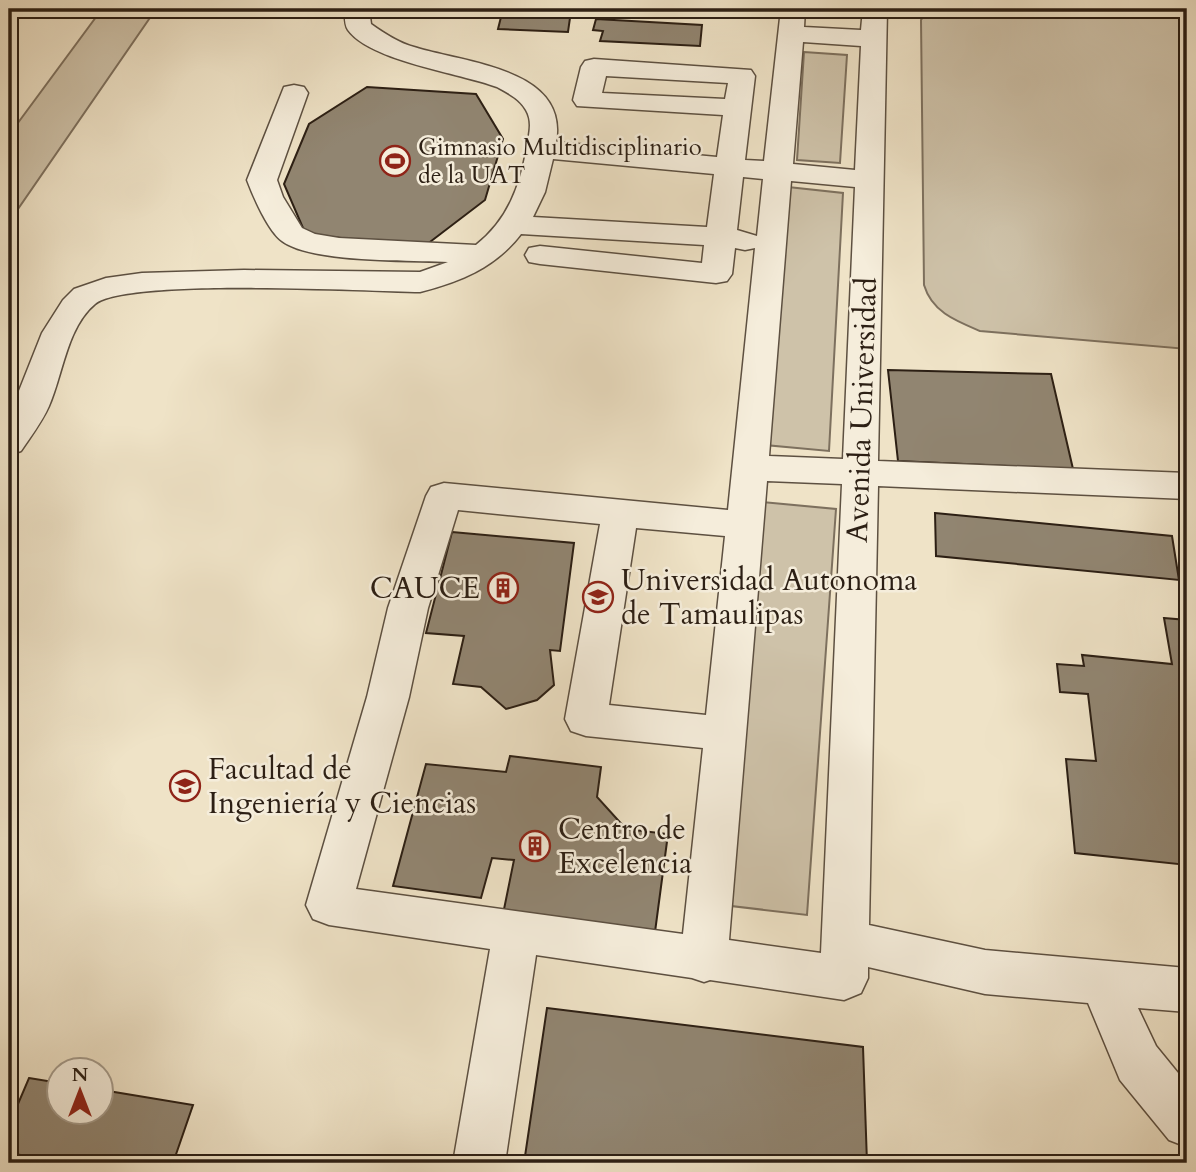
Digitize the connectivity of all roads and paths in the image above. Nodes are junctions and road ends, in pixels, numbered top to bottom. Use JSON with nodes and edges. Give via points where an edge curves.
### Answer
{"nodes":[{"id":1,"x":357,"y":9,"type":"edge"},
{"id":2,"x":792,"y":21,"type":"edge"},
{"id":3,"x":875,"y":24,"type":"edge"},
{"id":4,"x":294,"y":93,"type":"dead end"},
{"id":5,"x":544,"y":118,"type":"junction"},
{"id":6,"x":736,"y":120,"type":"junction"},
{"id":7,"x":781,"y":136,"type":"junction"},
{"id":8,"x":540,"y":149,"type":"junction"},
{"id":9,"x":730,"y":165,"type":"junction"},
{"id":10,"x":778,"y":172,"type":"junction"},
{"id":11,"x":869,"y":180,"type":"junction"},
{"id":12,"x":514,"y":225,"type":"junction"},
{"id":13,"x":721,"y":237,"type":"junction"},
{"id":14,"x":771,"y":246,"type":"junction"},
{"id":15,"x":482,"y":255,"type":"junction"},
{"id":16,"x":540,"y":255,"type":"dead end"},
{"id":17,"x":9,"y":443,"type":"edge"},
{"id":18,"x":750,"y":468,"type":"junction"},
{"id":19,"x":860,"y":470,"type":"junction"},
{"id":20,"x":1187,"y":486,"type":"edge"},
{"id":21,"x":620,"y":513,"type":"junction"},
{"id":22,"x":745,"y":525,"type":"junction"},
{"id":23,"x":726,"y":734,"type":"junction"},
{"id":24,"x":516,"y":933,"type":"junction"},
{"id":25,"x":844,"y":960,"type":"junction"},
{"id":26,"x":704,"y":961,"type":"junction"},
{"id":27,"x":1102,"y":983,"type":"junction"},
{"id":28,"x":1187,"y":990,"type":"edge"},
{"id":29,"x":1187,"y":1122,"type":"edge"},
{"id":30,"x":479,"y":1163,"type":"edge"}],
"edges":[{"from":1,"to":5,"type":"lane","via":[[359,27],[370,36],[402,52],[510,80],[527,92]]},
{"from":2,"to":3,"type":"lane"},
{"from":2,"to":7,"type":"lane"},
{"from":3,"to":11,"type":"lane","name":"Avenida Universidad"},
{"from":4,"to":15,"type":"lane","via":[[262,180],[291,234],[307,242],[339,247]]},
{"from":5,"to":6,"type":"lane"},
{"from":5,"to":8,"type":"lane"},
{"from":6,"to":6,"type":"lane","via":[[587,100],[594,67],[742,76]]},
{"from":6,"to":7,"type":"lane"},
{"from":6,"to":9,"type":"lane"},
{"from":7,"to":10,"type":"lane"},
{"from":8,"to":9,"type":"lane"},
{"from":8,"to":12,"type":"lane","via":[[533,188]]},
{"from":9,"to":10,"type":"lane"},
{"from":9,"to":13,"type":"lane"},
{"from":10,"to":11,"type":"lane"},
{"from":10,"to":14,"type":"lane"},
{"from":11,"to":19,"type":"lane","name":"Avenida Universidad"},
{"from":12,"to":13,"type":"lane"},
{"from":12,"to":15,"type":"lane"},
{"from":13,"to":14,"type":"lane"},
{"from":13,"to":16,"type":"lane","via":[[716,274]]},
{"from":14,"to":18,"type":"lane"},
{"from":15,"to":17,"type":"lane","via":[[462,270],[420,282],[163,280],[102,287],[85,296],[70,316],[30,410]]},
{"from":18,"to":19,"type":"lane"},
{"from":18,"to":22,"type":"lane"},
{"from":19,"to":20,"type":"lane"},
{"from":19,"to":25,"type":"lane","name":"Avenida Universidad"},
{"from":21,"to":22,"type":"lane"},
{"from":21,"to":23,"type":"lane","via":[[586,719]]},
{"from":21,"to":24,"type":"lane","via":[[444,496],[408,608],[388,697],[329,905]]},
{"from":22,"to":23,"type":"lane"},
{"from":23,"to":26,"type":"lane"},
{"from":24,"to":26,"type":"lane"},
{"from":24,"to":30,"type":"lane"},
{"from":25,"to":26,"type":"lane"},
{"from":25,"to":27,"type":"lane"},
{"from":27,"to":28,"type":"lane"},
{"from":27,"to":29,"type":"lane","via":[[1138,1063]]}]}
